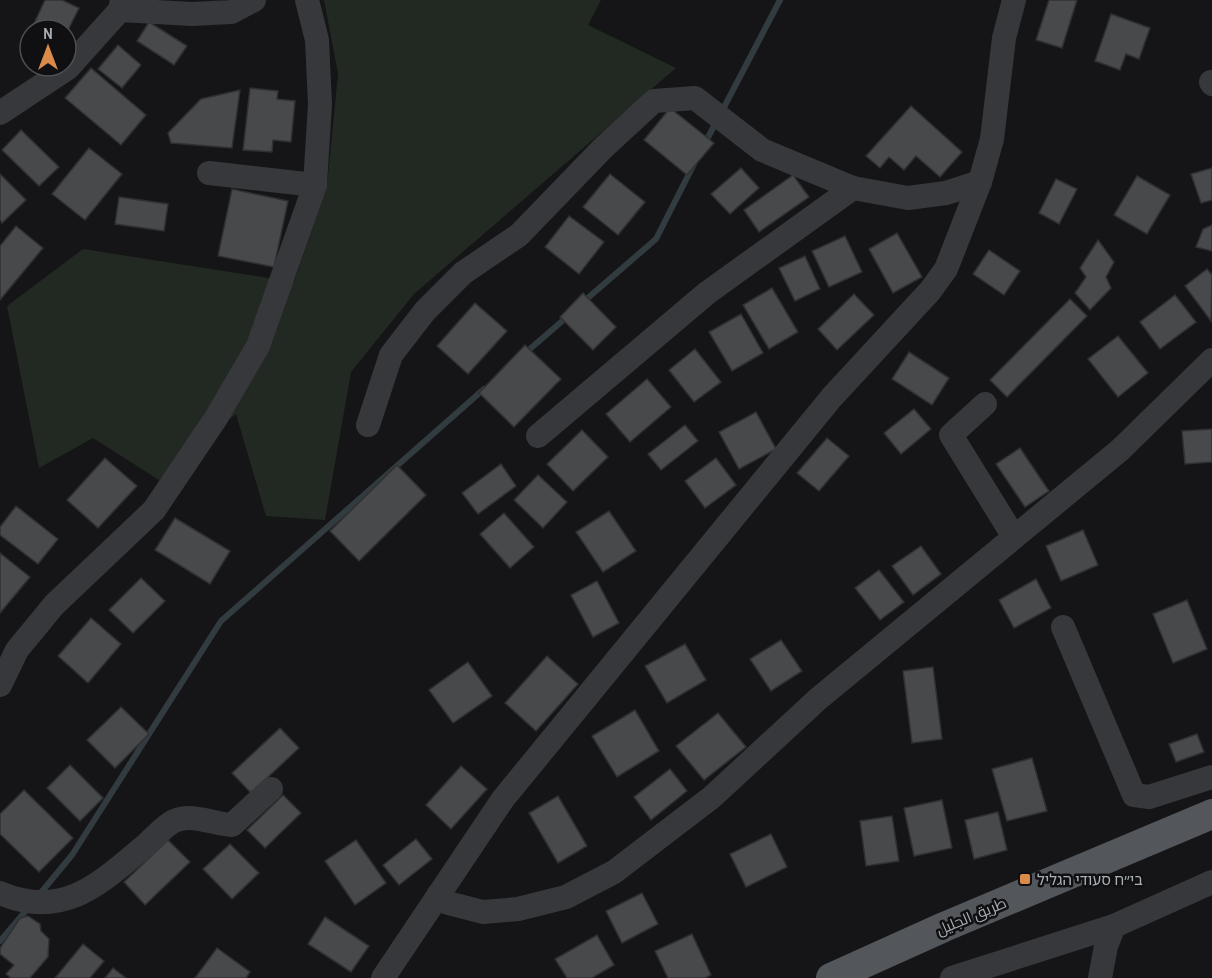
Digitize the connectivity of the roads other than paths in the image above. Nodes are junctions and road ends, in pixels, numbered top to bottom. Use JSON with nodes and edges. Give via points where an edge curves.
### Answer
{"nodes":[{"id":1,"x":254,"y":0,"type":"edge"},
{"id":2,"x":307,"y":0,"type":"edge"},
{"id":3,"x":1014,"y":0,"type":"edge"},
{"id":4,"x":121,"y":5,"type":"edge"},
{"id":5,"x":0,"y":113,"type":"edge"},
{"id":6,"x":209,"y":172,"type":"dead end"},
{"id":7,"x":980,"y":182,"type":"junction"},
{"id":8,"x":315,"y":184,"type":"junction"},
{"id":9,"x":853,"y":188,"type":"junction"},
{"id":10,"x":1212,"y":360,"type":"edge"},
{"id":11,"x":986,"y":404,"type":"dead end"},
{"id":12,"x":368,"y":424,"type":"dead end"},
{"id":13,"x":538,"y":436,"type":"dead end"},
{"id":14,"x":1014,"y":537,"type":"junction"},
{"id":15,"x":1063,"y":627,"type":"dead end"},
{"id":16,"x":0,"y":686,"type":"edge"},
{"id":17,"x":1212,"y":777,"type":"edge"},
{"id":18,"x":271,"y":789,"type":"dead end"},
{"id":19,"x":1206,"y":814,"type":"edge"},
{"id":20,"x":1212,"y":882,"type":"edge"},
{"id":21,"x":0,"y":893,"type":"edge"},
{"id":22,"x":439,"y":894,"type":"junction"},
{"id":23,"x":1114,"y":926,"type":"junction"},
{"id":24,"x":962,"y":976,"type":"edge"},
{"id":25,"x":383,"y":978,"type":"edge"},
{"id":26,"x":831,"y":978,"type":"edge"},
{"id":27,"x":1100,"y":978,"type":"edge"}],
"edges":[{"from":1,"to":4,"type":"street","via":[[231,12],[192,14]]},
{"from":2,"to":8,"type":"street","via":[[316,40],[320,104]]},
{"from":3,"to":7,"type":"street","via":[[1004,38],[992,139]]},
{"from":4,"to":5,"type":"street","via":[[68,68]]},
{"from":6,"to":8,"type":"street"},
{"from":7,"to":9,"type":"street","via":[[946,193],[908,198]]},
{"from":7,"to":22,"type":"street","via":[[946,269],[930,291],[832,397],[503,799]]},
{"from":8,"to":16,"type":"street","via":[[258,346],[216,417],[154,510],[54,605],[17,650]]},
{"from":9,"to":12,"type":"street","via":[[762,150],[695,98],[654,101],[519,235],[463,273],[425,311],[391,355]]},
{"from":9,"to":13,"type":"street","via":[[706,293]]},
{"from":10,"to":14,"type":"street","via":[[1120,450]]},
{"from":11,"to":14,"type":"street","via":[[951,435]]},
{"from":14,"to":22,"type":"street","via":[[818,699],[712,798],[614,872],[566,897],[518,909],[483,912],[448,903]]},
{"from":15,"to":17,"type":"street","via":[[1134,795],[1149,798]]},
{"from":18,"to":21,"type":"street","via":[[232,825],[193,817],[173,821],[97,886],[67,900],[21,902]]},
{"from":19,"to":26,"type":"main road","name":"طريق الجليل"},
{"from":20,"to":23,"type":"street"},
{"from":22,"to":25,"type":"street"},
{"from":23,"to":24,"type":"street"},
{"from":23,"to":27,"type":"street"}]}
